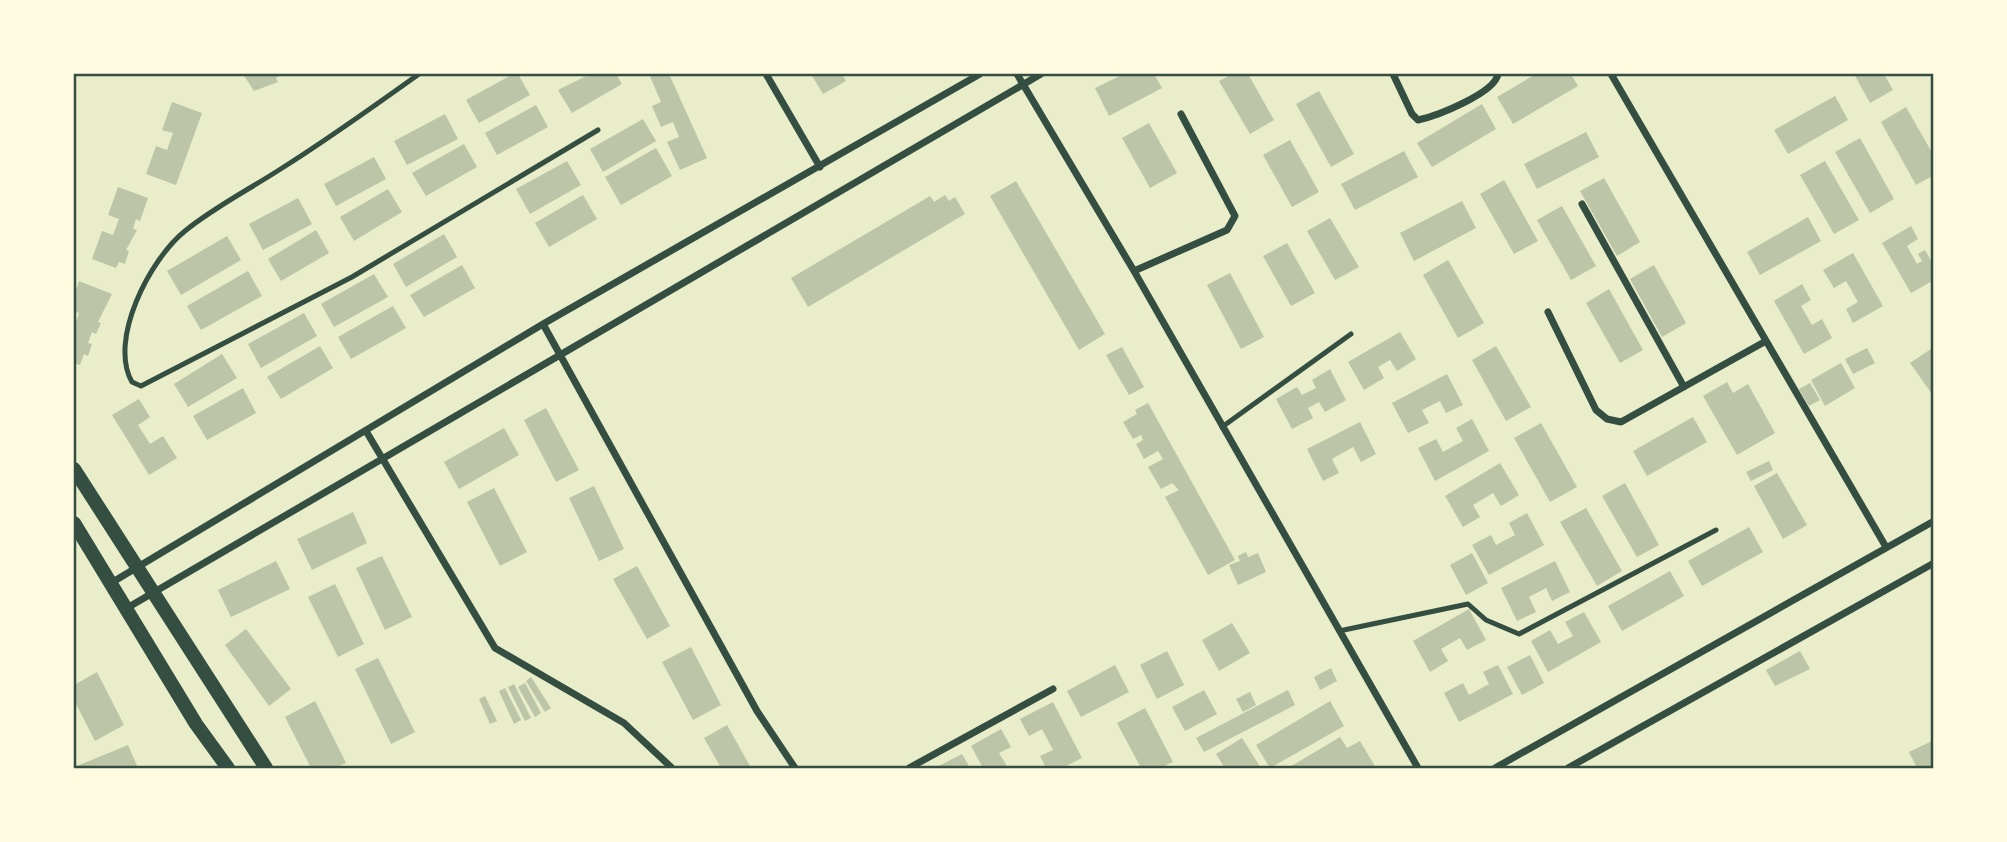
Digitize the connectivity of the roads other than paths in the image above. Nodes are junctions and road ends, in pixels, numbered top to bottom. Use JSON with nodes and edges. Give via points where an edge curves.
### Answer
{"nodes":[{"id":1,"x":419,"y":74,"type":"edge"},
{"id":2,"x":766,"y":74,"type":"edge"},
{"id":3,"x":980,"y":74,"type":"edge"},
{"id":4,"x":1017,"y":74,"type":"edge"},
{"id":5,"x":1041,"y":74,"type":"edge"},
{"id":6,"x":1393,"y":74,"type":"edge"},
{"id":7,"x":1498,"y":74,"type":"edge"},
{"id":8,"x":1611,"y":74,"type":"edge"},
{"id":9,"x":1024,"y":84,"type":"junction"},
{"id":10,"x":1181,"y":114,"type":"dead end"},
{"id":11,"x":598,"y":130,"type":"dead end"},
{"id":12,"x":820,"y":167,"type":"junction"},
{"id":13,"x":1582,"y":204,"type":"dead end"},
{"id":14,"x":1134,"y":271,"type":"junction"},
{"id":15,"x":1548,"y":312,"type":"dead end"},
{"id":16,"x":543,"y":324,"type":"junction"},
{"id":17,"x":1351,"y":334,"type":"dead end"},
{"id":18,"x":1766,"y":341,"type":"junction"},
{"id":19,"x":562,"y":354,"type":"junction"},
{"id":20,"x":1684,"y":387,"type":"junction"},
{"id":21,"x":1222,"y":426,"type":"junction"},
{"id":22,"x":366,"y":431,"type":"junction"},
{"id":23,"x":382,"y":457,"type":"junction"},
{"id":24,"x":74,"y":469,"type":"edge"},
{"id":25,"x":1934,"y":521,"type":"edge"},
{"id":26,"x":74,"y":523,"type":"edge"},
{"id":27,"x":1716,"y":530,"type":"dead end"},
{"id":28,"x":1886,"y":547,"type":"junction"},
{"id":29,"x":1934,"y":563,"type":"edge"},
{"id":30,"x":134,"y":568,"type":"junction"},
{"id":31,"x":110,"y":583,"type":"junction"},
{"id":32,"x":151,"y":592,"type":"junction"},
{"id":33,"x":127,"y":608,"type":"junction"},
{"id":34,"x":1339,"y":631,"type":"junction"},
{"id":35,"x":1053,"y":690,"type":"dead end"},
{"id":36,"x":228,"y":768,"type":"edge"},
{"id":37,"x":266,"y":768,"type":"edge"},
{"id":38,"x":672,"y":768,"type":"edge"},
{"id":39,"x":795,"y":768,"type":"edge"},
{"id":40,"x":909,"y":768,"type":"edge"},
{"id":41,"x":1418,"y":768,"type":"edge"},
{"id":42,"x":1495,"y":768,"type":"edge"},
{"id":43,"x":1568,"y":768,"type":"edge"}],
"edges":[{"from":1,"to":11,"type":"lane","via":[[184,231],[140,289],[124,351],[132,382],[141,386],[352,277]]},
{"from":2,"to":12,"type":"street"},
{"from":3,"to":12,"type":"street"},
{"from":4,"to":9,"type":"street"},
{"from":5,"to":9,"type":"street"},
{"from":6,"to":7,"type":"street","via":[[1418,120],[1434,117],[1491,88]]},
{"from":8,"to":18,"type":"street"},
{"from":9,"to":14,"type":"street"},
{"from":9,"to":19,"type":"street"},
{"from":10,"to":14,"type":"street","via":[[1236,216],[1227,230]]},
{"from":12,"to":16,"type":"street"},
{"from":13,"to":20,"type":"street"},
{"from":14,"to":21,"type":"street"},
{"from":15,"to":20,"type":"street","via":[[1596,410],[1607,419],[1622,422]]},
{"from":16,"to":19,"type":"street"},
{"from":16,"to":22,"type":"street"},
{"from":17,"to":21,"type":"lane"},
{"from":18,"to":20,"type":"street"},
{"from":18,"to":28,"type":"street"},
{"from":19,"to":23,"type":"street"},
{"from":19,"to":39,"type":"street","via":[[757,710]]},
{"from":21,"to":34,"type":"street"},
{"from":22,"to":23,"type":"street"},
{"from":22,"to":30,"type":"street"},
{"from":23,"to":32,"type":"street"},
{"from":23,"to":38,"type":"street","via":[[495,648],[624,723]]},
{"from":24,"to":30,"type":"main road"},
{"from":25,"to":28,"type":"street"},
{"from":26,"to":31,"type":"main road"},
{"from":27,"to":34,"type":"lane","via":[[1519,635],[1486,620],[1468,604]]},
{"from":28,"to":42,"type":"street"},
{"from":29,"to":43,"type":"street"},
{"from":30,"to":31,"type":"street"},
{"from":30,"to":32,"type":"main road"},
{"from":31,"to":33,"type":"main road"},
{"from":32,"to":33,"type":"street"},
{"from":32,"to":37,"type":"main road"},
{"from":33,"to":36,"type":"main road","via":[[196,724]]},
{"from":34,"to":41,"type":"street"},
{"from":35,"to":40,"type":"street"}]}
